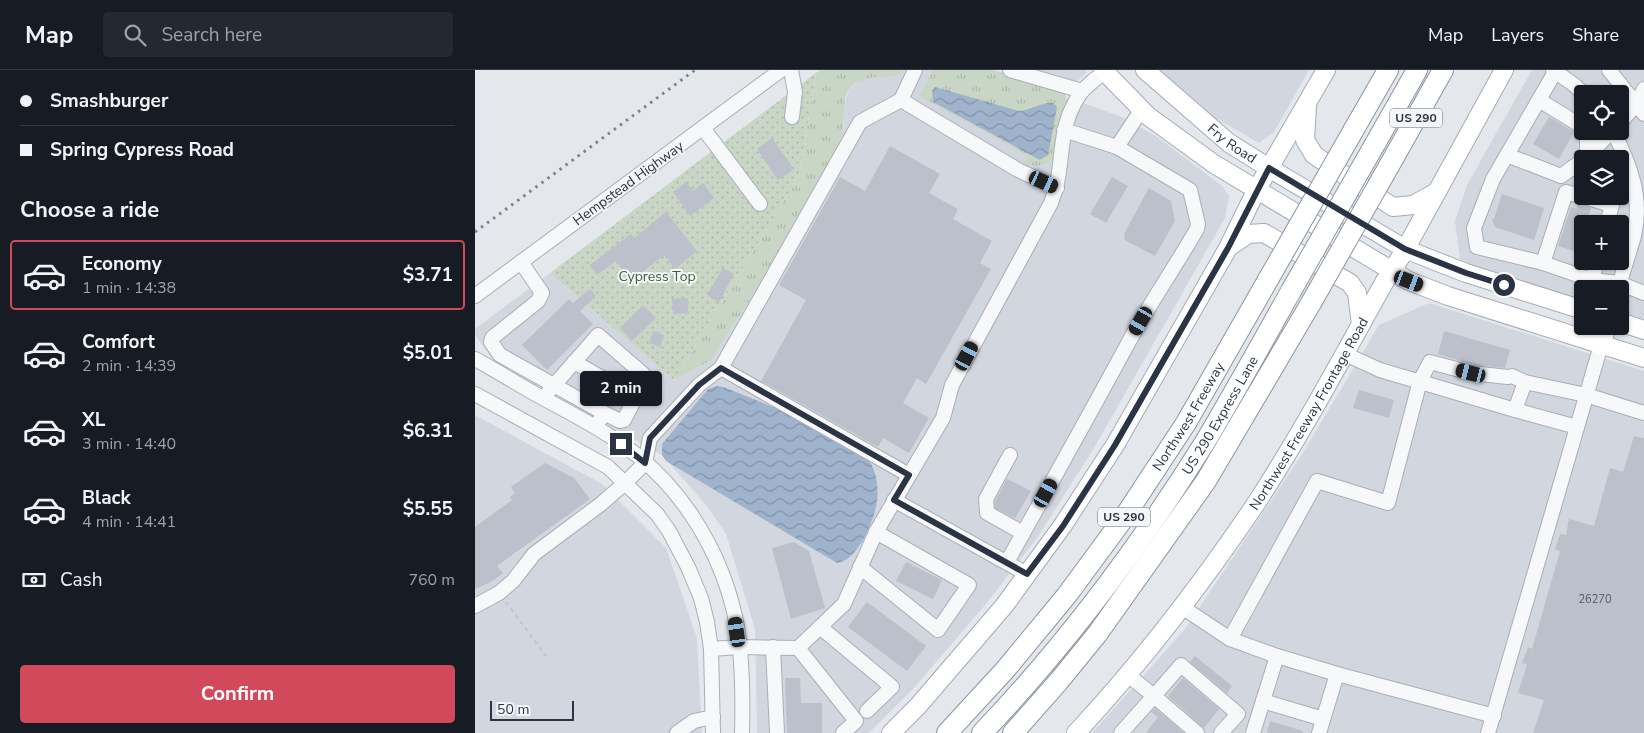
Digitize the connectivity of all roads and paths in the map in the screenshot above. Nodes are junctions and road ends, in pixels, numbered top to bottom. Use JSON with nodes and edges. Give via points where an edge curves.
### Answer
{"nodes":[{"id":1,"x":781,"y":70,"type":"edge"},
{"id":2,"x":791,"y":70,"type":"edge"},
{"id":3,"x":915,"y":70,"type":"edge"},
{"id":4,"x":1009,"y":70,"type":"edge"},
{"id":5,"x":1145,"y":70,"type":"edge"},
{"id":6,"x":1326,"y":70,"type":"edge"},
{"id":7,"x":1388,"y":70,"type":"edge"},
{"id":8,"x":1417,"y":70,"type":"edge"},
{"id":9,"x":1443,"y":70,"type":"edge"},
{"id":10,"x":1504,"y":70,"type":"edge"},
{"id":11,"x":1609,"y":70,"type":"edge"},
{"id":12,"x":1109,"y":71,"type":"edge"},
{"id":13,"x":1554,"y":71,"type":"edge"},
{"id":14,"x":1574,"y":85,"type":"edge"},
{"id":15,"x":1644,"y":89,"type":"edge"},
{"id":16,"x":1082,"y":91,"type":"junction"},
{"id":17,"x":901,"y":100,"type":"junction"},
{"id":18,"x":1307,"y":100,"type":"junction"},
{"id":19,"x":1539,"y":100,"type":"junction"},
{"id":20,"x":1142,"y":109,"type":"junction"},
{"id":21,"x":1640,"y":109,"type":"edge"},
{"id":22,"x":792,"y":117,"type":"dead end"},
{"id":23,"x":1629,"y":117,"type":"edge"},
{"id":24,"x":1574,"y":121,"type":"edge"},
{"id":25,"x":703,"y":128,"type":"junction"},
{"id":26,"x":1064,"y":130,"type":"junction"},
{"id":27,"x":1604,"y":140,"type":"edge"},
{"id":28,"x":1618,"y":140,"type":"edge"},
{"id":29,"x":1117,"y":147,"type":"junction"},
{"id":30,"x":1594,"y":150,"type":"edge"},
{"id":31,"x":1507,"y":155,"type":"junction"},
{"id":32,"x":1574,"y":167,"type":"edge"},
{"id":33,"x":1269,"y":168,"type":"junction"},
{"id":34,"x":1057,"y":188,"type":"junction"},
{"id":35,"x":1257,"y":189,"type":"junction"},
{"id":36,"x":1435,"y":193,"type":"junction"},
{"id":37,"x":760,"y":204,"type":"dead end"},
{"id":38,"x":1610,"y":215,"type":"edge"},
{"id":39,"x":1640,"y":217,"type":"edge"},
{"id":40,"x":1228,"y":248,"type":"junction"},
{"id":41,"x":1405,"y":249,"type":"junction"},
{"id":42,"x":521,"y":262,"type":"junction"},
{"id":43,"x":1543,"y":264,"type":"junction"},
{"id":44,"x":1595,"y":270,"type":"edge"},
{"id":45,"x":1392,"y":271,"type":"junction"},
{"id":46,"x":1592,"y":280,"type":"joint"},
{"id":47,"x":1620,"y":280,"type":"edge"},
{"id":48,"x":1629,"y":289,"type":"edge"},
{"id":49,"x":1644,"y":293,"type":"edge"},
{"id":50,"x":475,"y":296,"type":"edge"},
{"id":51,"x":1574,"y":307,"type":"edge"},
{"id":52,"x":1361,"y":324,"type":"junction"},
{"id":53,"x":1629,"y":325,"type":"edge"},
{"id":54,"x":1644,"y":330,"type":"edge"},
{"id":55,"x":1604,"y":335,"type":"edge"},
{"id":56,"x":1601,"y":345,"type":"junction"},
{"id":57,"x":1345,"y":354,"type":"junction"},
{"id":58,"x":1644,"y":358,"type":"edge"},
{"id":59,"x":475,"y":359,"type":"edge"},
{"id":60,"x":574,"y":362,"type":"junction"},
{"id":61,"x":721,"y":368,"type":"junction"},
{"id":62,"x":1487,"y":375,"type":"junction"},
{"id":63,"x":1420,"y":381,"type":"junction"},
{"id":64,"x":1525,"y":382,"type":"junction"},
{"id":65,"x":553,"y":385,"type":"junction"},
{"id":66,"x":475,"y":394,"type":"edge"},
{"id":67,"x":1586,"y":396,"type":"junction"},
{"id":68,"x":636,"y":397,"type":"junction"},
{"id":69,"x":543,"y":398,"type":"junction"},
{"id":70,"x":1481,"y":399,"type":"junction"},
{"id":71,"x":1515,"y":410,"type":"junction"},
{"id":72,"x":604,"y":413,"type":"junction"},
{"id":73,"x":1644,"y":414,"type":"edge"},
{"id":74,"x":597,"y":427,"type":"junction"},
{"id":75,"x":1577,"y":427,"type":"junction"},
{"id":76,"x":1010,"y":456,"type":"dead end"},
{"id":77,"x":645,"y":463,"type":"junction"},
{"id":78,"x":909,"y":475,"type":"junction"},
{"id":79,"x":625,"y":483,"type":"junction"},
{"id":80,"x":894,"y":500,"type":"junction"},
{"id":81,"x":876,"y":532,"type":"junction"},
{"id":82,"x":1023,"y":533,"type":"junction"},
{"id":83,"x":1007,"y":562,"type":"junction"},
{"id":84,"x":860,"y":568,"type":"junction"},
{"id":85,"x":1027,"y":574,"type":"junction"},
{"id":86,"x":499,"y":593,"type":"junction"},
{"id":87,"x":475,"y":606,"type":"edge"},
{"id":88,"x":1182,"y":607,"type":"junction"},
{"id":89,"x":820,"y":627,"type":"junction"},
{"id":90,"x":1230,"y":640,"type":"junction"},
{"id":91,"x":739,"y":647,"type":"junction"},
{"id":92,"x":773,"y":647,"type":"junction"},
{"id":93,"x":798,"y":648,"type":"junction"},
{"id":94,"x":711,"y":649,"type":"junction"},
{"id":95,"x":546,"y":656,"type":"dead end"},
{"id":96,"x":1277,"y":656,"type":"junction"},
{"id":97,"x":1337,"y":674,"type":"junction"},
{"id":98,"x":1128,"y":675,"type":"junction"},
{"id":99,"x":1153,"y":696,"type":"junction"},
{"id":100,"x":1263,"y":701,"type":"junction"},
{"id":101,"x":867,"y":711,"type":"dead end"},
{"id":102,"x":1238,"y":714,"type":"junction"},
{"id":103,"x":1258,"y":716,"type":"junction"},
{"id":104,"x":1493,"y":716,"type":"junction"},
{"id":105,"x":713,"y":717,"type":"junction"},
{"id":106,"x":1321,"y":726,"type":"edge"},
{"id":107,"x":680,"y":732,"type":"edge"},
{"id":108,"x":713,"y":733,"type":"edge"},
{"id":109,"x":742,"y":733,"type":"edge"},
{"id":110,"x":777,"y":733,"type":"edge"},
{"id":111,"x":843,"y":733,"type":"edge"},
{"id":112,"x":891,"y":733,"type":"edge"},
{"id":113,"x":947,"y":733,"type":"edge"},
{"id":114,"x":981,"y":733,"type":"edge"},
{"id":115,"x":1013,"y":733,"type":"edge"},
{"id":116,"x":1076,"y":733,"type":"edge"},
{"id":117,"x":1121,"y":733,"type":"edge"},
{"id":118,"x":1197,"y":733,"type":"edge"},
{"id":119,"x":1221,"y":733,"type":"edge"},
{"id":120,"x":1253,"y":733,"type":"edge"},
{"id":121,"x":1488,"y":733,"type":"edge"}],
"edges":[{"from":1,"to":25,"type":"street","name":"Hempstead Highway"},
{"from":2,"to":22,"type":"street","via":[[795,92]]},
{"from":3,"to":17,"type":"street"},
{"from":4,"to":16,"type":"street"},
{"from":5,"to":33,"type":"main road","name":"Fry Road","via":[[1229,143]]},
{"from":6,"to":18,"type":"main road"},
{"from":7,"to":113,"type":"highway","name":"Northwest Freeway","number":"US 290","bridge":true,"via":[[1186,423],[1123,520],[1061,603]]},
{"from":8,"to":114,"type":"highway","name":"US 290 Express Lane","bridge":true,"via":[[1205,441],[1154,520],[1076,624]]},
{"from":9,"to":115,"type":"highway","number":"US 290","bridge":true,"via":[[1206,481],[1098,633]]},
{"from":10,"to":36,"type":"main road","name":"Northwest Freeway Frontage Road"},
{"from":11,"to":21,"type":"street"},
{"from":12,"to":16,"type":"street"},
{"from":12,"to":20,"type":"main road","name":"Fry Road"},
{"from":13,"to":14,"type":"street"},
{"from":13,"to":19,"type":"street"},
{"from":15,"to":21,"type":"street"},
{"from":16,"to":26,"type":"street"},
{"from":17,"to":34,"type":"street","via":[[1018,170]]},
{"from":17,"to":61,"type":"street","via":[[860,122]]},
{"from":18,"to":33,"type":"main road"},
{"from":18,"to":36,"type":"main road","via":[[1305,140],[1314,155],[1393,207],[1413,205]]},
{"from":19,"to":24,"type":"street"},
{"from":19,"to":31,"type":"street"},
{"from":20,"to":29,"type":"street"},
{"from":20,"to":35,"type":"main road","name":"Fry Road","via":[[1214,164]]},
{"from":21,"to":23,"type":"street"},
{"from":25,"to":37,"type":"street"},
{"from":25,"to":42,"type":"street","name":"Hempstead Highway"},
{"from":26,"to":29,"type":"street"},
{"from":26,"to":34,"type":"street"},
{"from":27,"to":30,"type":"street"},
{"from":28,"to":39,"type":"street","via":[[1633,177]]},
{"from":29,"to":82,"type":"street","via":[[1191,190],[1198,224]]},
{"from":31,"to":32,"type":"street","via":[[1561,176]]},
{"from":31,"to":43,"type":"street","via":[[1493,179],[1474,228],[1477,247]]},
{"from":33,"to":35,"type":"main road"},
{"from":33,"to":41,"type":"main road","name":"Fry Road"},
{"from":34,"to":78,"type":"street","via":[[952,386],[943,418]]},
{"from":35,"to":40,"type":"main road"},
{"from":35,"to":45,"type":"main road","name":"Fry Road"},
{"from":36,"to":41,"type":"main road","name":"Northwest Freeway Frontage Road"},
{"from":38,"to":43,"type":"street","via":[[1613,205],[1566,192]]},
{"from":39,"to":47,"type":"street"},
{"from":40,"to":52,"type":"main road","via":[[1248,234],[1264,233],[1350,283],[1357,293]]},
{"from":40,"to":85,"type":"main road","via":[[1115,445],[1063,526]]},
{"from":41,"to":45,"type":"main road","name":"Northwest Freeway Frontage Road"},
{"from":41,"to":51,"type":"main road","name":"Fry Road","via":[[1466,273]]},
{"from":42,"to":50,"type":"street","name":"Hempstead Highway"},
{"from":42,"to":65,"type":"street","via":[[542,293],[538,301],[491,342],[500,355]]},
{"from":43,"to":46,"type":"street"},
{"from":44,"to":46,"type":"street"},
{"from":45,"to":52,"type":"main road","name":"Northwest Freeway Frontage Road"},
{"from":45,"to":56,"type":"main road","name":"Fry Road","via":[[1448,296]]},
{"from":48,"to":49,"type":"street"},
{"from":52,"to":57,"type":"main road","name":"Northwest Freeway Frontage Road"},
{"from":53,"to":54,"type":"main road"},
{"from":55,"to":56,"type":"main road"},
{"from":56,"to":58,"type":"main road","name":"Fry Road"},
{"from":56,"to":67,"type":"street"},
{"from":57,"to":63,"type":"street","via":[[1380,370]]},
{"from":57,"to":88,"type":"main road","name":"Northwest Freeway Frontage Road","via":[[1255,504]]},
{"from":59,"to":69,"type":"street"},
{"from":60,"to":65,"type":"street"},
{"from":60,"to":68,"type":"street"},
{"from":60,"to":68,"type":"street","via":[[598,335],[643,374],[645,379]]},
{"from":61,"to":77,"type":"street","via":[[699,385],[650,438]]},
{"from":61,"to":78,"type":"street"},
{"from":62,"to":63,"type":"street","via":[[1429,362]]},
{"from":62,"to":64,"type":"street","via":[[1512,376]]},
{"from":62,"to":70,"type":"street"},
{"from":63,"to":70,"type":"street"},
{"from":63,"to":90,"type":"street","via":[[1388,503],[1317,482]]},
{"from":64,"to":67,"type":"street"},
{"from":64,"to":71,"type":"street"},
{"from":65,"to":69,"type":"street"},
{"from":65,"to":72,"type":"street"},
{"from":66,"to":79,"type":"street","via":[[582,451],[608,467]]},
{"from":67,"to":73,"type":"street"},
{"from":67,"to":75,"type":"street"},
{"from":68,"to":72,"type":"street","via":[[620,422]]},
{"from":69,"to":74,"type":"street"},
{"from":70,"to":71,"type":"street"},
{"from":71,"to":75,"type":"street"},
{"from":72,"to":74,"type":"street"},
{"from":74,"to":77,"type":"street"},
{"from":75,"to":104,"type":"street"},
{"from":76,"to":82,"type":"street","via":[[986,499],[987,513]]},
{"from":77,"to":79,"type":"street"},
{"from":77,"to":91,"type":"street","via":[[678,496],[703,534],[727,589]]},
{"from":78,"to":80,"type":"street"},
{"from":79,"to":86,"type":"street","via":[[534,554]]},
{"from":79,"to":94,"type":"street","via":[[657,514],[678,547],[701,598]]},
{"from":80,"to":81,"type":"street"},
{"from":80,"to":83,"type":"street"},
{"from":81,"to":84,"type":"street"},
{"from":81,"to":84,"type":"street","via":[[969,585],[938,630]]},
{"from":82,"to":83,"type":"street"},
{"from":83,"to":85,"type":"street"},
{"from":84,"to":89,"type":"street","via":[[844,604]]},
{"from":85,"to":112,"type":"main road","via":[[919,706]]},
{"from":86,"to":87,"type":"street"},
{"from":86,"to":95,"type":"path"},
{"from":88,"to":90,"type":"street"},
{"from":88,"to":98,"type":"main road","name":"Northwest Freeway Frontage Road"},
{"from":89,"to":93,"type":"street"},
{"from":89,"to":101,"type":"street","via":[[892,687]]},
{"from":90,"to":96,"type":"street"},
{"from":91,"to":92,"type":"street"},
{"from":91,"to":94,"type":"street"},
{"from":91,"to":109,"type":"street"},
{"from":92,"to":93,"type":"street"},
{"from":92,"to":110,"type":"street"},
{"from":93,"to":111,"type":"street","via":[[856,721]]},
{"from":94,"to":105,"type":"street"},
{"from":96,"to":97,"type":"street"},
{"from":96,"to":100,"type":"street"},
{"from":97,"to":104,"type":"street"},
{"from":97,"to":106,"type":"street"},
{"from":98,"to":99,"type":"street"},
{"from":98,"to":116,"type":"main road","name":"Northwest Freeway Frontage Road"},
{"from":99,"to":102,"type":"street","via":[[1181,665]]},
{"from":99,"to":117,"type":"street"},
{"from":99,"to":118,"type":"street"},
{"from":100,"to":103,"type":"street"},
{"from":100,"to":106,"type":"street"},
{"from":102,"to":103,"type":"street"},
{"from":102,"to":119,"type":"street"},
{"from":103,"to":120,"type":"street"},
{"from":104,"to":121,"type":"street"},
{"from":105,"to":107,"type":"street","via":[[694,721]]},
{"from":105,"to":108,"type":"street"}]}
